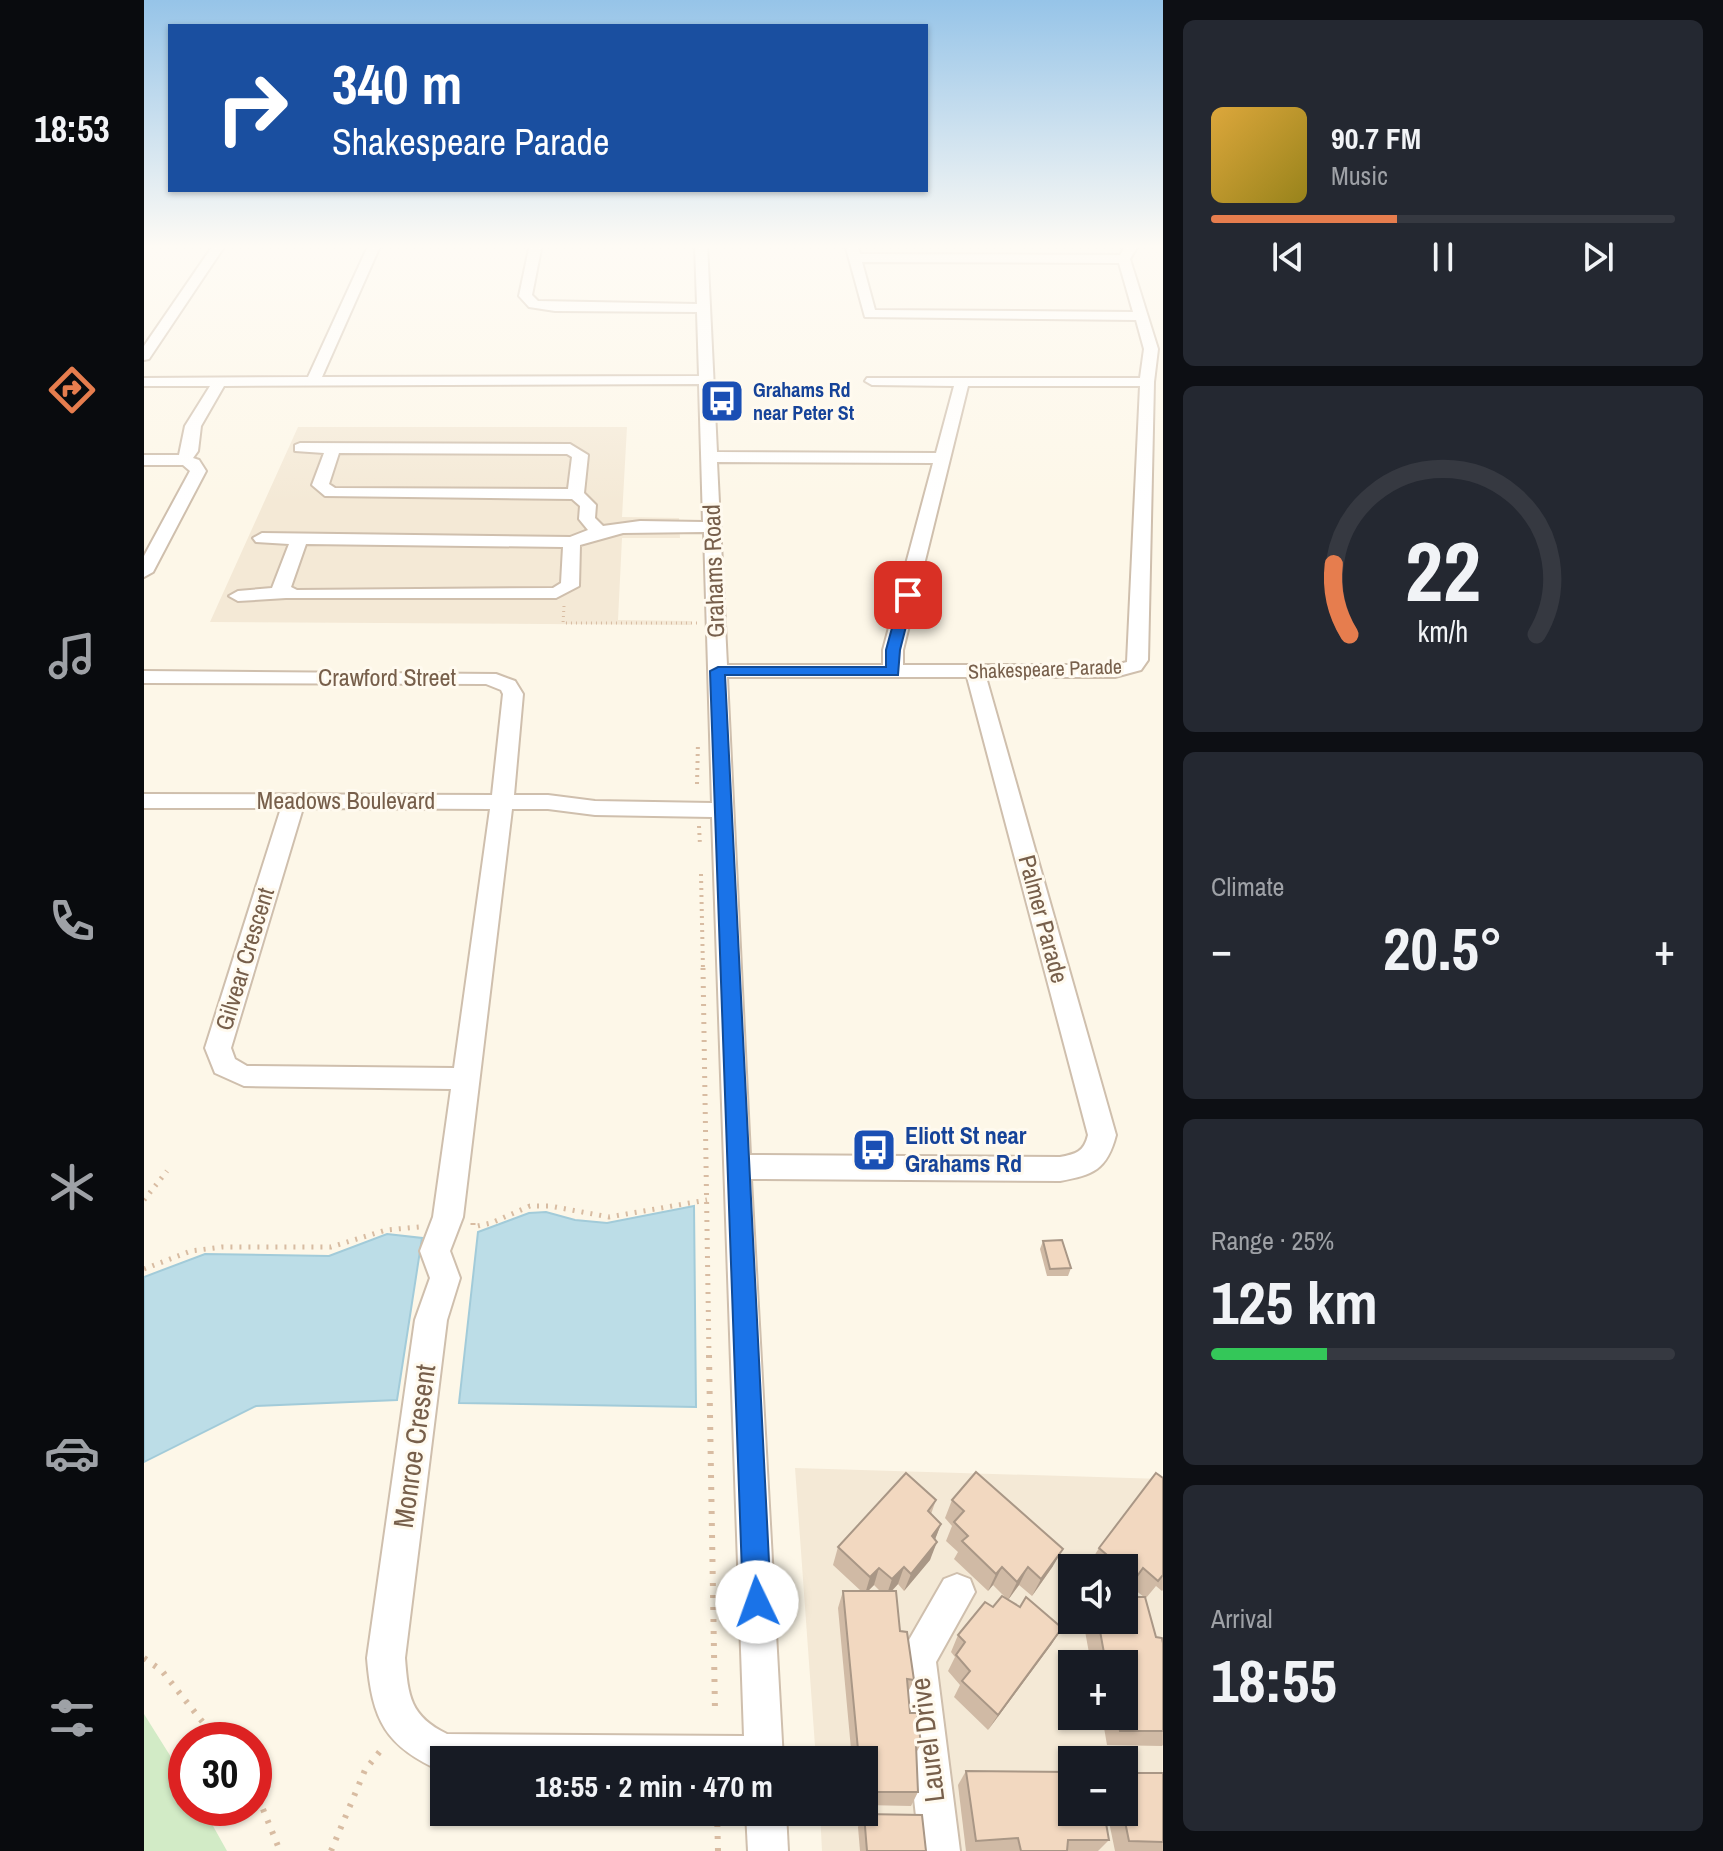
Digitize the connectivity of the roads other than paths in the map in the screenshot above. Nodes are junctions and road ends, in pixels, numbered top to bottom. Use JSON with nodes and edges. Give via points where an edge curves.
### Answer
{"nodes":[{"id":1,"x":161,"y":330,"type":"edge"},
{"id":2,"x":336,"y":330,"type":"edge"},
{"id":3,"x":705,"y":330,"type":"edge"},
{"id":4,"x":1146,"y":330,"type":"edge"},
{"id":5,"x":144,"y":356,"type":"edge"},
{"id":6,"x":708,"y":380,"type":"junction"},
{"id":7,"x":872,"y":381,"type":"dead end"},
{"id":8,"x":962,"y":381,"type":"junction"},
{"id":9,"x":144,"y":382,"type":"edge"},
{"id":10,"x":313,"y":382,"type":"junction"},
{"id":11,"x":1147,"y":382,"type":"junction"},
{"id":12,"x":219,"y":383,"type":"junction"},
{"id":13,"x":300,"y":448,"type":"dead end"},
{"id":14,"x":333,"y":449,"type":"junction"},
{"id":15,"x":711,"y":457,"type":"junction"},
{"id":16,"x":944,"y":458,"type":"junction"},
{"id":17,"x":144,"y":460,"type":"edge"},
{"id":18,"x":184,"y":460,"type":"junction"},
{"id":19,"x":576,"y":494,"type":"junction"},
{"id":20,"x":711,"y":527,"type":"junction"},
{"id":21,"x":597,"y":530,"type":"junction"},
{"id":22,"x":262,"y":538,"type":"dead end"},
{"id":23,"x":299,"y":539,"type":"junction"},
{"id":24,"x":572,"y":542,"type":"junction"},
{"id":25,"x":144,"y":572,"type":"edge"},
{"id":26,"x":285,"y":593,"type":"junction"},
{"id":27,"x":238,"y":596,"type":"dead end"},
{"id":28,"x":718,"y":671,"type":"junction"},
{"id":29,"x":893,"y":671,"type":"junction"},
{"id":30,"x":975,"y":671,"type":"junction"},
{"id":31,"x":144,"y":677,"type":"edge"},
{"id":32,"x":144,"y":801,"type":"edge"},
{"id":33,"x":294,"y":801,"type":"junction"},
{"id":34,"x":502,"y":802,"type":"junction"},
{"id":35,"x":724,"y":802,"type":"junction"},
{"id":36,"x":466,"y":1079,"type":"junction"},
{"id":37,"x":738,"y":1167,"type":"junction"},
{"id":38,"x":957,"y":1592,"type":"dead end"},
{"id":39,"x":430,"y":1746,"type":"edge"},
{"id":40,"x":763,"y":1746,"type":"edge"},
{"id":41,"x":767,"y":1826,"type":"edge"},
{"id":42,"x":768,"y":1851,"type":"edge"},
{"id":43,"x":940,"y":1851,"type":"edge"}],
"edges":[{"from":1,"to":5,"type":"street"},
{"from":2,"to":10,"type":"street"},
{"from":3,"to":6,"type":"street","name":"Grahams Road"},
{"from":4,"to":11,"type":"street","name":"Shakespeare Parade","via":[[1151,349]]},
{"from":6,"to":10,"type":"street"},
{"from":6,"to":15,"type":"street","name":"Grahams Road"},
{"from":7,"to":8,"type":"street"},
{"from":8,"to":11,"type":"street"},
{"from":8,"to":16,"type":"street"},
{"from":9,"to":12,"type":"street"},
{"from":10,"to":12,"type":"street"},
{"from":11,"to":30,"type":"street","name":"Shakespeare Parade","via":[[1138,660],[1115,671]]},
{"from":12,"to":18,"type":"street","via":[[193,426]]},
{"from":13,"to":14,"type":"street"},
{"from":14,"to":19,"type":"street","via":[[570,449],[580,455]]},
{"from":14,"to":19,"type":"street","via":[[320,485],[331,493]]},
{"from":15,"to":16,"type":"street"},
{"from":15,"to":20,"type":"street","name":"Grahams Road"},
{"from":16,"to":29,"type":"street","via":[[893,650]]},
{"from":17,"to":18,"type":"street"},
{"from":18,"to":25,"type":"street","via":[[198,471]]},
{"from":19,"to":21,"type":"street","via":[[588,505],[587,519]]},
{"from":20,"to":21,"type":"street"},
{"from":20,"to":28,"type":"street","name":"Grahams Road"},
{"from":21,"to":24,"type":"street"},
{"from":22,"to":23,"type":"street"},
{"from":23,"to":24,"type":"street"},
{"from":23,"to":26,"type":"street","via":[[281,585]]},
{"from":24,"to":26,"type":"street","via":[[570,586],[565,591],[432,596]]},
{"from":26,"to":27,"type":"street"},
{"from":28,"to":29,"type":"street","name":"Shakespeare Parade"},
{"from":28,"to":35,"type":"street","name":"Grahams Road"},
{"from":29,"to":30,"type":"street","name":"Shakespeare Parade"},
{"from":30,"to":37,"type":"street","name":"Palmer Parade","via":[[1102,1135],[1099,1151],[1087,1164],[1060,1169]]},
{"from":31,"to":34,"type":"street","name":"Crawford Street","via":[[500,680],[515,694]]},
{"from":32,"to":33,"type":"street","name":"Meadows Boulevard"},
{"from":33,"to":34,"type":"street","name":"Meadows Boulevard"},
{"from":33,"to":36,"type":"street","name":"Gilvear Crescent","via":[[218,1048],[224,1066],[244,1076]]},
{"from":34,"to":35,"type":"street","name":"Meadows Boulevard","via":[[595,808]]},
{"from":34,"to":36,"type":"street","name":"Monroe Cresent"},
{"from":35,"to":37,"type":"street","name":"Grahams Road"},
{"from":36,"to":39,"type":"street","name":"Monroe Cresent","via":[[448,1217],[435,1251],[445,1278],[431,1320],[386,1658],[388,1694],[404,1727]]},
{"from":37,"to":40,"type":"street","name":"Grahams Road"},
{"from":38,"to":43,"type":"street","name":"Laurel Drive","via":[[917,1659]]},
{"from":41,"to":42,"type":"street"}]}
